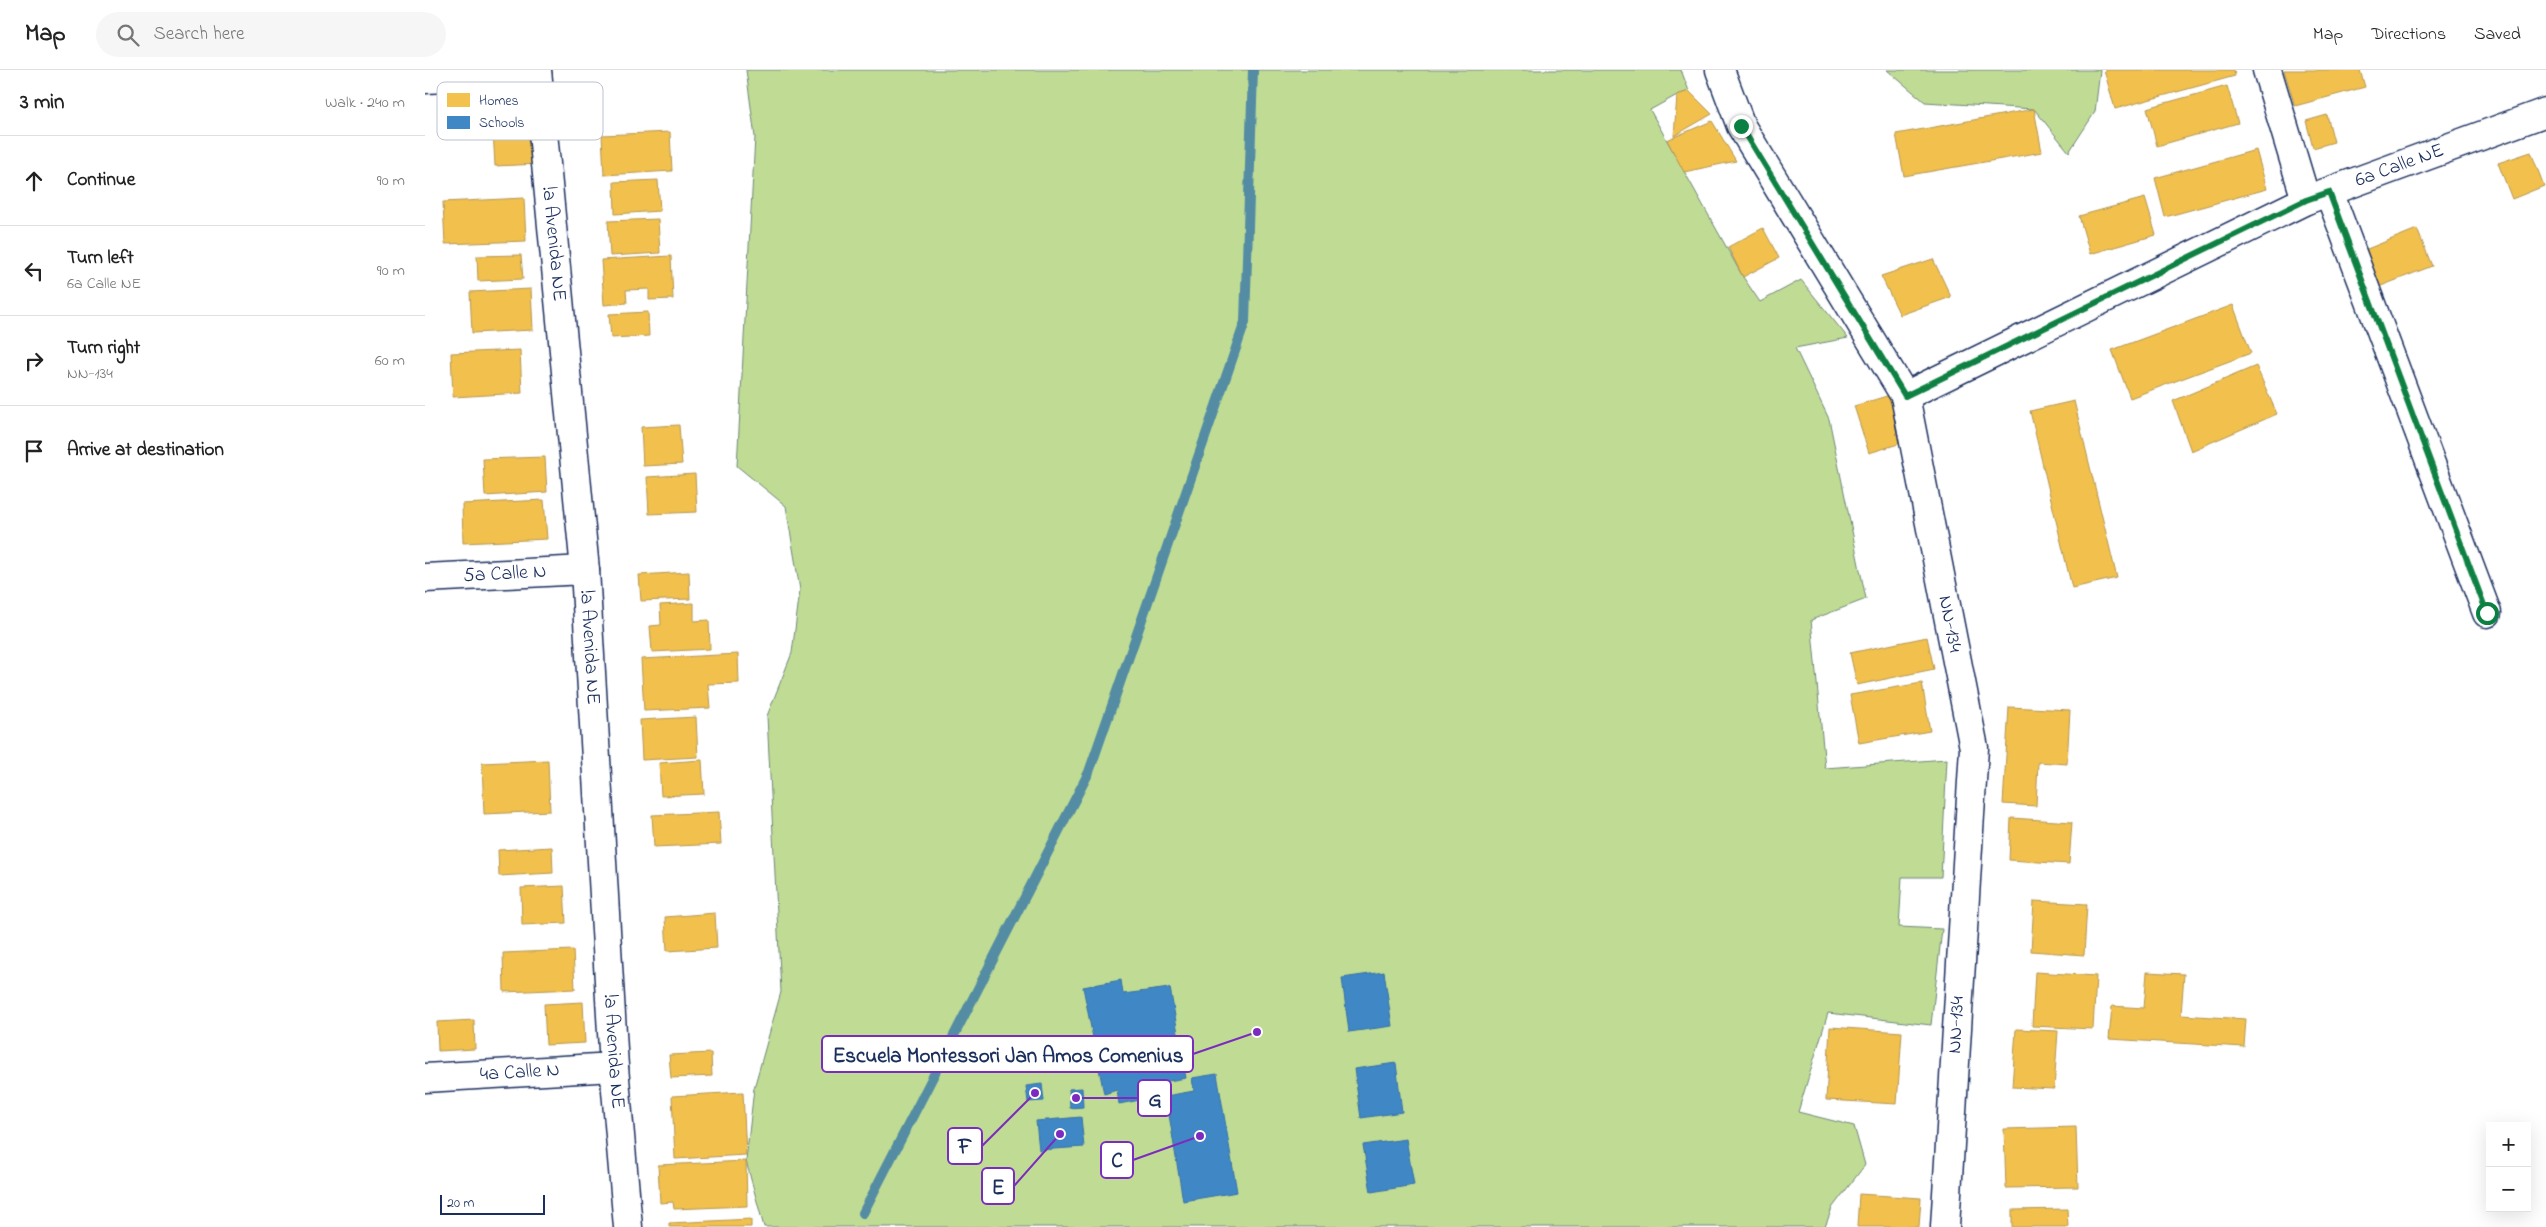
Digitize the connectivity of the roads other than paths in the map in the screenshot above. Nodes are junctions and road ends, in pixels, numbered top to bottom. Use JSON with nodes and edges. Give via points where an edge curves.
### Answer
{"nodes":[{"id":1,"x":1720,"y":70,"type":"edge"},
{"id":2,"x":2267,"y":70,"type":"edge"},
{"id":3,"x":537,"y":72,"type":"edge"},
{"id":4,"x":425,"y":79,"type":"edge"},
{"id":5,"x":2546,"y":112,"type":"edge"},
{"id":6,"x":544,"y":140,"type":"edge"},
{"id":7,"x":2318,"y":196,"type":"junction"},
{"id":8,"x":1905,"y":396,"type":"junction"},
{"id":9,"x":585,"y":570,"type":"junction"},
{"id":10,"x":425,"y":578,"type":"edge"},
{"id":11,"x":2487,"y":613,"type":"dead end"},
{"id":12,"x":614,"y":1067,"type":"junction"},
{"id":13,"x":425,"y":1078,"type":"edge"},
{"id":14,"x":627,"y":1227,"type":"edge"},
{"id":15,"x":1945,"y":1227,"type":"edge"}],
"edges":[{"from":1,"to":8,"type":"street","name":"NN-134","number":"NN-134","via":[[1741,126]]},
{"from":2,"to":7,"type":"street"},
{"from":3,"to":4,"type":"street"},
{"from":5,"to":7,"type":"street","name":"6a Calle NE"},
{"from":6,"to":9,"type":"street","name":"!a Avenida NE"},
{"from":7,"to":8,"type":"street","name":"6a Calle NE"},
{"from":7,"to":11,"type":"street"},
{"from":8,"to":15,"type":"street","name":"NN-134","number":"NN-134","via":[[1974,748]]},
{"from":9,"to":10,"type":"street","name":"5a Calle N"},
{"from":9,"to":12,"type":"street","name":"!a Avenida NE"},
{"from":12,"to":13,"type":"street","name":"4a Calle N"},
{"from":12,"to":14,"type":"street","name":"!a Avenida NE"}]}
